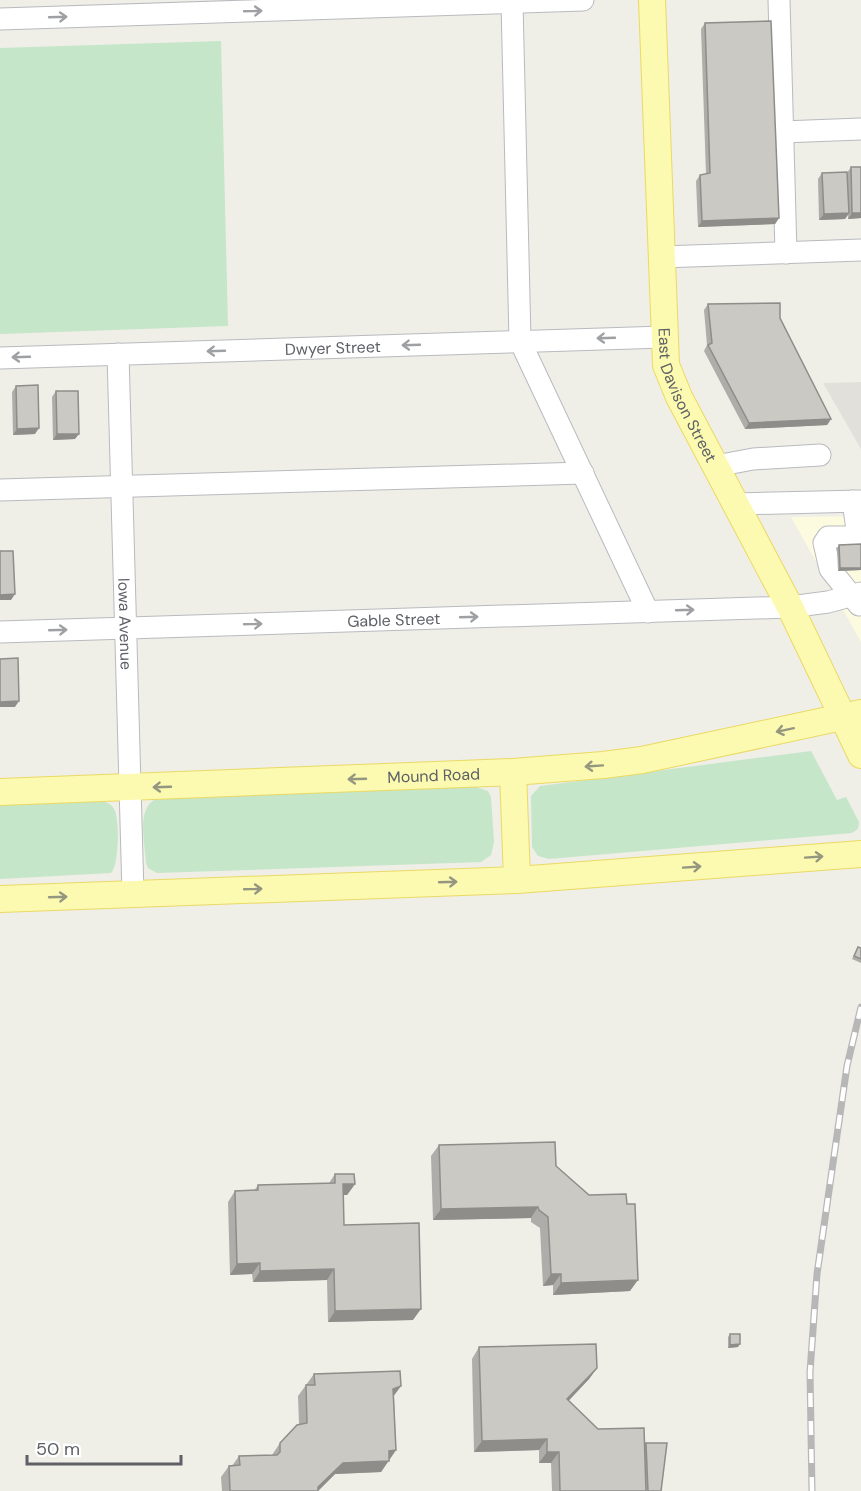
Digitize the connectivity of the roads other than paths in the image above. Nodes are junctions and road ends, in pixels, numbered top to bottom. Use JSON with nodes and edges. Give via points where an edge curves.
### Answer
{"nodes":[{"id":1,"x":583,"y":0,"type":"edge"},
{"id":2,"x":652,"y":0,"type":"edge"},
{"id":3,"x":779,"y":0,"type":"edge"},
{"id":4,"x":512,"y":2,"type":"junction"},
{"id":5,"x":108,"y":8,"type":"edge"},
{"id":6,"x":0,"y":19,"type":"edge"},
{"id":7,"x":861,"y":129,"type":"edge"},
{"id":8,"x":783,"y":132,"type":"junction"},
{"id":9,"x":861,"y":250,"type":"edge"},
{"id":10,"x":786,"y":253,"type":"junction"},
{"id":11,"x":661,"y":257,"type":"junction"},
{"id":12,"x":664,"y":337,"type":"junction"},
{"id":13,"x":520,"y":341,"type":"junction"},
{"id":14,"x":118,"y":354,"type":"junction"},
{"id":15,"x":0,"y":358,"type":"edge"},
{"id":16,"x":820,"y":455,"type":"dead end"},
{"id":17,"x":716,"y":466,"type":"junction"},
{"id":18,"x":583,"y":473,"type":"junction"},
{"id":19,"x":121,"y":487,"type":"junction"},
{"id":20,"x":0,"y":490,"type":"edge"},
{"id":21,"x":857,"y":501,"type":"edge"},
{"id":22,"x":736,"y":504,"type":"junction"},
{"id":23,"x":859,"y":537,"type":"edge"},
{"id":24,"x":858,"y":599,"type":"edge"},
{"id":25,"x":790,"y":607,"type":"junction"},
{"id":26,"x":648,"y":612,"type":"junction"},
{"id":27,"x":125,"y":628,"type":"junction"},
{"id":28,"x":0,"y":632,"type":"edge"},
{"id":29,"x":852,"y":715,"type":"edge"},
{"id":30,"x":861,"y":755,"type":"edge"},
{"id":31,"x":513,"y":772,"type":"junction"},
{"id":32,"x":129,"y":789,"type":"junction"},
{"id":33,"x":0,"y":792,"type":"edge"},
{"id":34,"x":861,"y":854,"type":"edge"},
{"id":35,"x":517,"y":880,"type":"junction"},
{"id":36,"x":133,"y":894,"type":"junction"},
{"id":37,"x":0,"y":899,"type":"edge"}],
"edges":[{"from":1,"to":4,"type":"street"},
{"from":2,"to":11,"type":"main road","name":"East Davison Street"},
{"from":3,"to":8,"type":"street"},
{"from":5,"to":4,"type":"street","one_way":true},
{"from":4,"to":13,"type":"street"},
{"from":6,"to":5,"type":"street","one_way":true},
{"from":7,"to":8,"type":"street"},
{"from":8,"to":10,"type":"street"},
{"from":9,"to":10,"type":"street"},
{"from":10,"to":11,"type":"street"},
{"from":11,"to":12,"type":"main road","name":"East Davison Street"},
{"from":12,"to":13,"type":"street","name":"Dwyer Street","one_way":true},
{"from":12,"to":17,"type":"main road","name":"East Davison Street","via":[[666,365]]},
{"from":13,"to":14,"type":"street","name":"Dwyer Street","one_way":true},
{"from":13,"to":18,"type":"street"},
{"from":14,"to":15,"type":"street","name":"Dwyer Street","one_way":true},
{"from":14,"to":19,"type":"street","name":"Iowa Avenue"},
{"from":16,"to":17,"type":"street","via":[[753,459]]},
{"from":17,"to":22,"type":"main road","name":"East Davison Street"},
{"from":18,"to":19,"type":"street"},
{"from":18,"to":26,"type":"street"},
{"from":19,"to":20,"type":"street"},
{"from":19,"to":27,"type":"street","name":"Iowa Avenue"},
{"from":21,"to":22,"type":"street"},
{"from":21,"to":23,"type":"street"},
{"from":22,"to":25,"type":"main road","name":"East Davison Street"},
{"from":23,"to":24,"type":"street","via":[[828,537],[824,543],[830,569]]},
{"from":24,"to":25,"type":"street","name":"Gable Street"},
{"from":26,"to":25,"type":"street","name":"Gable Street","one_way":true},
{"from":25,"to":29,"type":"main road","name":"East Davison Street"},
{"from":27,"to":26,"type":"street","name":"Gable Street","one_way":true},
{"from":28,"to":27,"type":"street","name":"Gable Street","one_way":true},
{"from":27,"to":32,"type":"street","name":"Iowa Avenue"},
{"from":29,"to":30,"type":"main road","name":"East Davison Street"},
{"from":29,"to":31,"type":"main road","name":"Mound Road","one_way":true,"via":[[642,760]]},
{"from":31,"to":32,"type":"main road","name":"Mound Road","one_way":true},
{"from":31,"to":35,"type":"main road"},
{"from":32,"to":33,"type":"main road","name":"Mound Road"},
{"from":32,"to":36,"type":"street","name":"Iowa Avenue"},
{"from":35,"to":34,"type":"main road","one_way":true},
{"from":36,"to":35,"type":"main road","one_way":true},
{"from":37,"to":36,"type":"main road","one_way":true}]}
